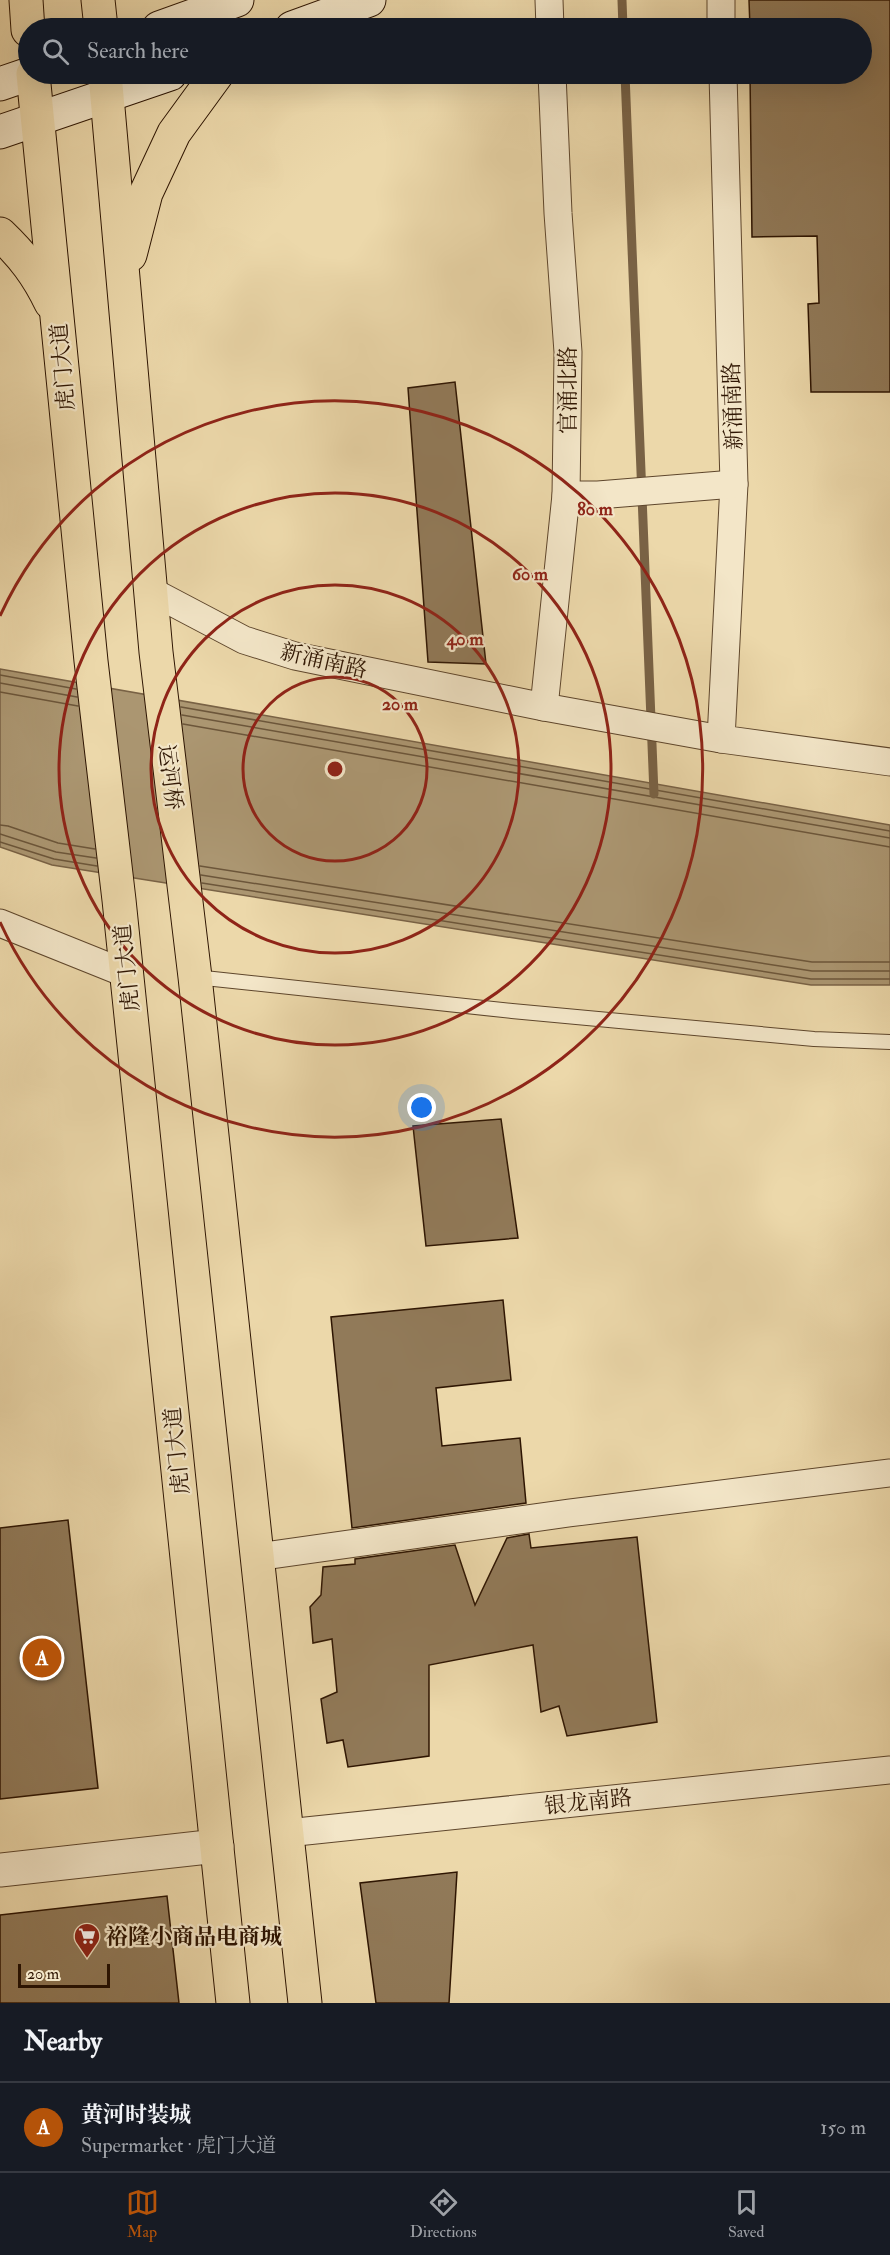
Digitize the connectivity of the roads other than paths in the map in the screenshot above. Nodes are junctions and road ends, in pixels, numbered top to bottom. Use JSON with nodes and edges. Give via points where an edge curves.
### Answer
{"nodes":[{"id":1,"x":26,"y":0,"type":"edge"},
{"id":2,"x":98,"y":0,"type":"edge"},
{"id":3,"x":237,"y":0,"type":"edge"},
{"id":4,"x":369,"y":0,"type":"edge"},
{"id":5,"x":549,"y":0,"type":"edge"},
{"id":6,"x":721,"y":0,"type":"edge"},
{"id":7,"x":27,"y":18,"type":"edge"},
{"id":8,"x":100,"y":18,"type":"edge"},
{"id":9,"x":187,"y":18,"type":"edge"},
{"id":10,"x":320,"y":18,"type":"edge"},
{"id":11,"x":550,"y":18,"type":"edge"},
{"id":12,"x":721,"y":18,"type":"edge"},
{"id":13,"x":18,"y":78,"type":"edge"},
{"id":14,"x":0,"y":84,"type":"edge"},
{"id":15,"x":33,"y":84,"type":"edge"},
{"id":16,"x":106,"y":84,"type":"edge"},
{"id":17,"x":210,"y":84,"type":"edge"},
{"id":18,"x":552,"y":84,"type":"edge"},
{"id":19,"x":723,"y":84,"type":"edge"},
{"id":20,"x":38,"y":119,"type":"junction"},
{"id":21,"x":0,"y":132,"type":"edge"},
{"id":22,"x":0,"y":234,"type":"edge"},
{"id":23,"x":124,"y":280,"type":"junction"},
{"id":24,"x":58,"y":318,"type":"junction"},
{"id":25,"x":734,"y":484,"type":"junction"},
{"id":26,"x":566,"y":495,"type":"junction"},
{"id":27,"x":151,"y":591,"type":"junction"},
{"id":28,"x":544,"y":707,"type":"junction"},
{"id":29,"x":721,"y":739,"type":"junction"},
{"id":30,"x":890,"y":762,"type":"edge"},
{"id":31,"x":0,"y":922,"type":"edge"},
{"id":32,"x":127,"y":974,"type":"junction"},
{"id":33,"x":195,"y":977,"type":"junction"},
{"id":34,"x":890,"y":1042,"type":"edge"},
{"id":35,"x":890,"y":1473,"type":"edge"},
{"id":36,"x":257,"y":1557,"type":"junction"},
{"id":37,"x":890,"y":1770,"type":"edge"},
{"id":38,"x":287,"y":1833,"type":"junction"},
{"id":39,"x":217,"y":1846,"type":"junction"},
{"id":40,"x":0,"y":1870,"type":"edge"},
{"id":41,"x":233,"y":2003,"type":"edge"},
{"id":42,"x":305,"y":2003,"type":"edge"}],
"edges":[{"from":1,"to":7,"type":"main road"},
{"from":2,"to":8,"type":"main road"},
{"from":3,"to":9,"type":"main road"},
{"from":4,"to":10,"type":"main road"},
{"from":5,"to":11,"type":"street"},
{"from":6,"to":12,"type":"street"},
{"from":13,"to":14,"type":"main road"},
{"from":15,"to":20,"type":"main road","name":"虎门大道"},
{"from":16,"to":20,"type":"main road"},
{"from":16,"to":23,"type":"main road"},
{"from":17,"to":23,"type":"main road","via":[[174,132],[146,193]]},
{"from":18,"to":26,"type":"street","name":"官涌北路","via":[[568,352]]},
{"from":19,"to":25,"type":"street","name":"新涌南路"},
{"from":20,"to":21,"type":"main road"},
{"from":20,"to":24,"type":"main road","name":"虎门大道"},
{"from":22,"to":24,"type":"main road","via":[[24,257]]},
{"from":23,"to":27,"type":"main road"},
{"from":24,"to":32,"type":"main road","name":"虎门大道","via":[[91,661]]},
{"from":25,"to":26,"type":"street"},
{"from":25,"to":29,"type":"street","name":"新涌南路"},
{"from":26,"to":28,"type":"street","name":"官涌北路"},
{"from":27,"to":28,"type":"street","name":"新涌南路","via":[[244,640],[295,656]]},
{"from":27,"to":33,"type":"main road","name":"运河桥"},
{"from":28,"to":29,"type":"street","name":"新涌南路"},
{"from":29,"to":30,"type":"street","name":"新涌南路"},
{"from":31,"to":32,"type":"street"},
{"from":32,"to":39,"type":"main road","name":"虎门大道"},
{"from":33,"to":34,"type":"lane","via":[[512,1011],[814,1039]]},
{"from":33,"to":36,"type":"main road"},
{"from":35,"to":36,"type":"street"},
{"from":36,"to":38,"type":"main road"},
{"from":37,"to":38,"type":"street","name":"银龙南路"},
{"from":38,"to":42,"type":"main road"},
{"from":39,"to":40,"type":"main road"},
{"from":39,"to":41,"type":"main road","name":"虎门大道"}]}
